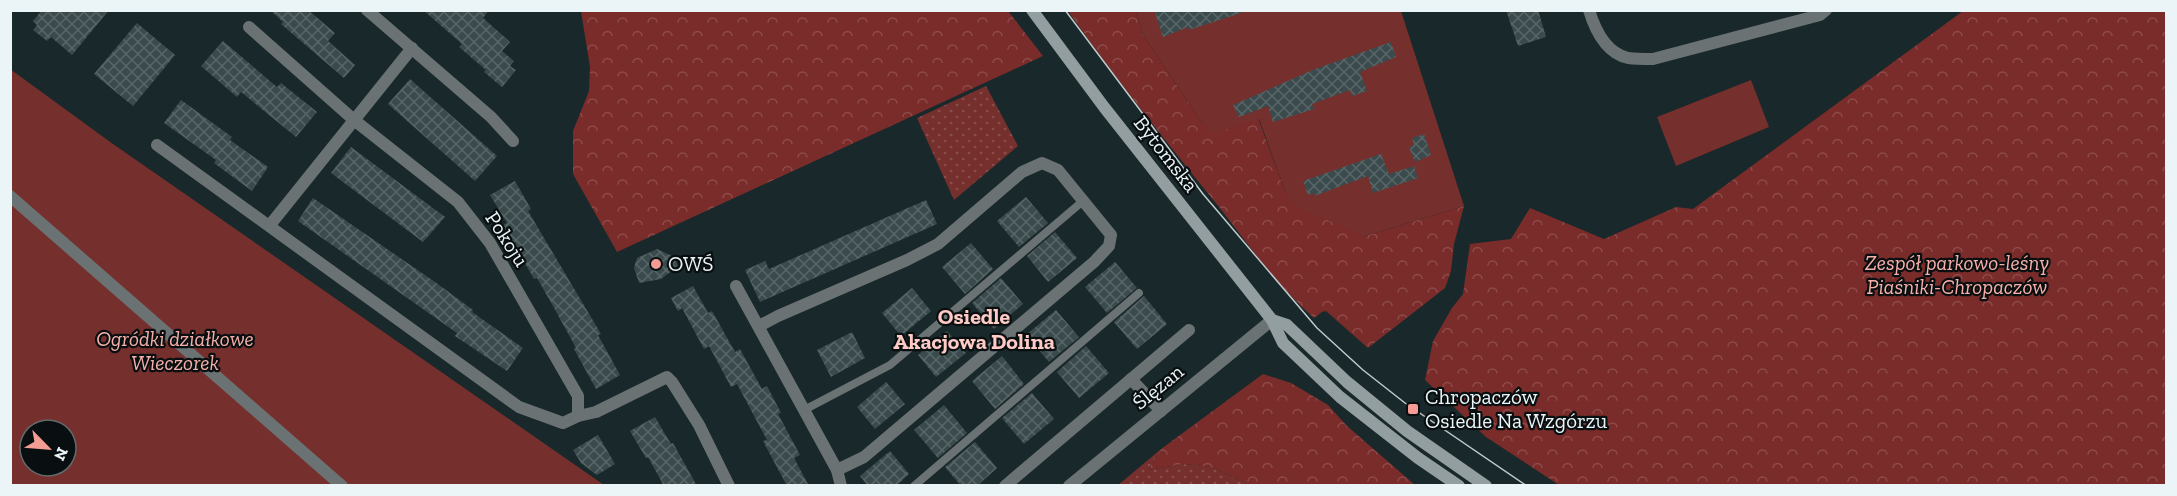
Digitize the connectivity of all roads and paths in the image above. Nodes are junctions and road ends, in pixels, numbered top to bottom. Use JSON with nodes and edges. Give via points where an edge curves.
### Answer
{"nodes":[{"id":1,"x":367,"y":10,"type":"edge"},
{"id":2,"x":1032,"y":10,"type":"edge"},
{"id":3,"x":1589,"y":10,"type":"edge"},
{"id":4,"x":1826,"y":10,"type":"edge"},
{"id":5,"x":249,"y":27,"type":"dead end"},
{"id":6,"x":412,"y":48,"type":"junction"},
{"id":7,"x":354,"y":120,"type":"junction"},
{"id":8,"x":513,"y":141,"type":"dead end"},
{"id":9,"x":157,"y":145,"type":"dead end"},
{"id":10,"x":10,"y":196,"type":"edge"},
{"id":11,"x":1083,"y":201,"type":"junction"},
{"id":12,"x":270,"y":225,"type":"junction"},
{"id":13,"x":736,"y":286,"type":"dead end"},
{"id":14,"x":1139,"y":293,"type":"dead end"},
{"id":15,"x":1272,"y":320,"type":"junction"},
{"id":16,"x":759,"y":326,"type":"junction"},
{"id":17,"x":1189,"y":330,"type":"dead end"},
{"id":18,"x":1131,"y":379,"type":"junction"},
{"id":19,"x":804,"y":410,"type":"junction"},
{"id":20,"x":1161,"y":411,"type":"junction"},
{"id":21,"x":578,"y":416,"type":"junction"},
{"id":22,"x":837,"y":470,"type":"junction"},
{"id":23,"x":342,"y":486,"type":"edge"},
{"id":24,"x":729,"y":486,"type":"edge"},
{"id":25,"x":841,"y":486,"type":"edge"},
{"id":26,"x":914,"y":486,"type":"edge"},
{"id":27,"x":1005,"y":486,"type":"edge"},
{"id":28,"x":1069,"y":486,"type":"edge"},
{"id":29,"x":1459,"y":486,"type":"edge"},
{"id":30,"x":1486,"y":486,"type":"edge"}],
"edges":[{"from":1,"to":6,"type":"street"},
{"from":2,"to":15,"type":"main road","name":"Bytomska"},
{"from":3,"to":4,"type":"street","via":[[1594,26],[1614,51],[1627,58],[1653,59],[1820,15]]},
{"from":5,"to":7,"type":"street","name":"Pokoju"},
{"from":6,"to":7,"type":"street"},
{"from":6,"to":8,"type":"street"},
{"from":7,"to":12,"type":"street"},
{"from":7,"to":21,"type":"street","name":"Pokoju","via":[[458,202],[490,243],[578,396]]},
{"from":9,"to":12,"type":"street"},
{"from":10,"to":23,"type":"street"},
{"from":11,"to":16,"type":"street","via":[[1058,170],[1042,163],[1022,172],[938,244]]},
{"from":11,"to":19,"type":"lane","via":[[890,365]]},
{"from":11,"to":22,"type":"street","via":[[1111,235],[1109,246],[864,457]]},
{"from":12,"to":21,"type":"street","via":[[519,407],[563,423]]},
{"from":13,"to":16,"type":"street"},
{"from":14,"to":26,"type":"lane"},
{"from":15,"to":20,"type":"street","name":"Ślęzan"},
{"from":15,"to":29,"type":"main road","name":"Bytomska","via":[[1283,343],[1340,397]]},
{"from":15,"to":30,"type":"main road","name":"Bytomska","via":[[1287,325],[1407,431]]},
{"from":16,"to":19,"type":"street"},
{"from":17,"to":18,"type":"street"},
{"from":18,"to":20,"type":"street"},
{"from":18,"to":27,"type":"street"},
{"from":19,"to":22,"type":"street"},
{"from":20,"to":28,"type":"street","name":"Ślęzan"},
{"from":21,"to":24,"type":"street","via":[[596,412],[667,377],[697,420]]},
{"from":22,"to":25,"type":"street"}]}
